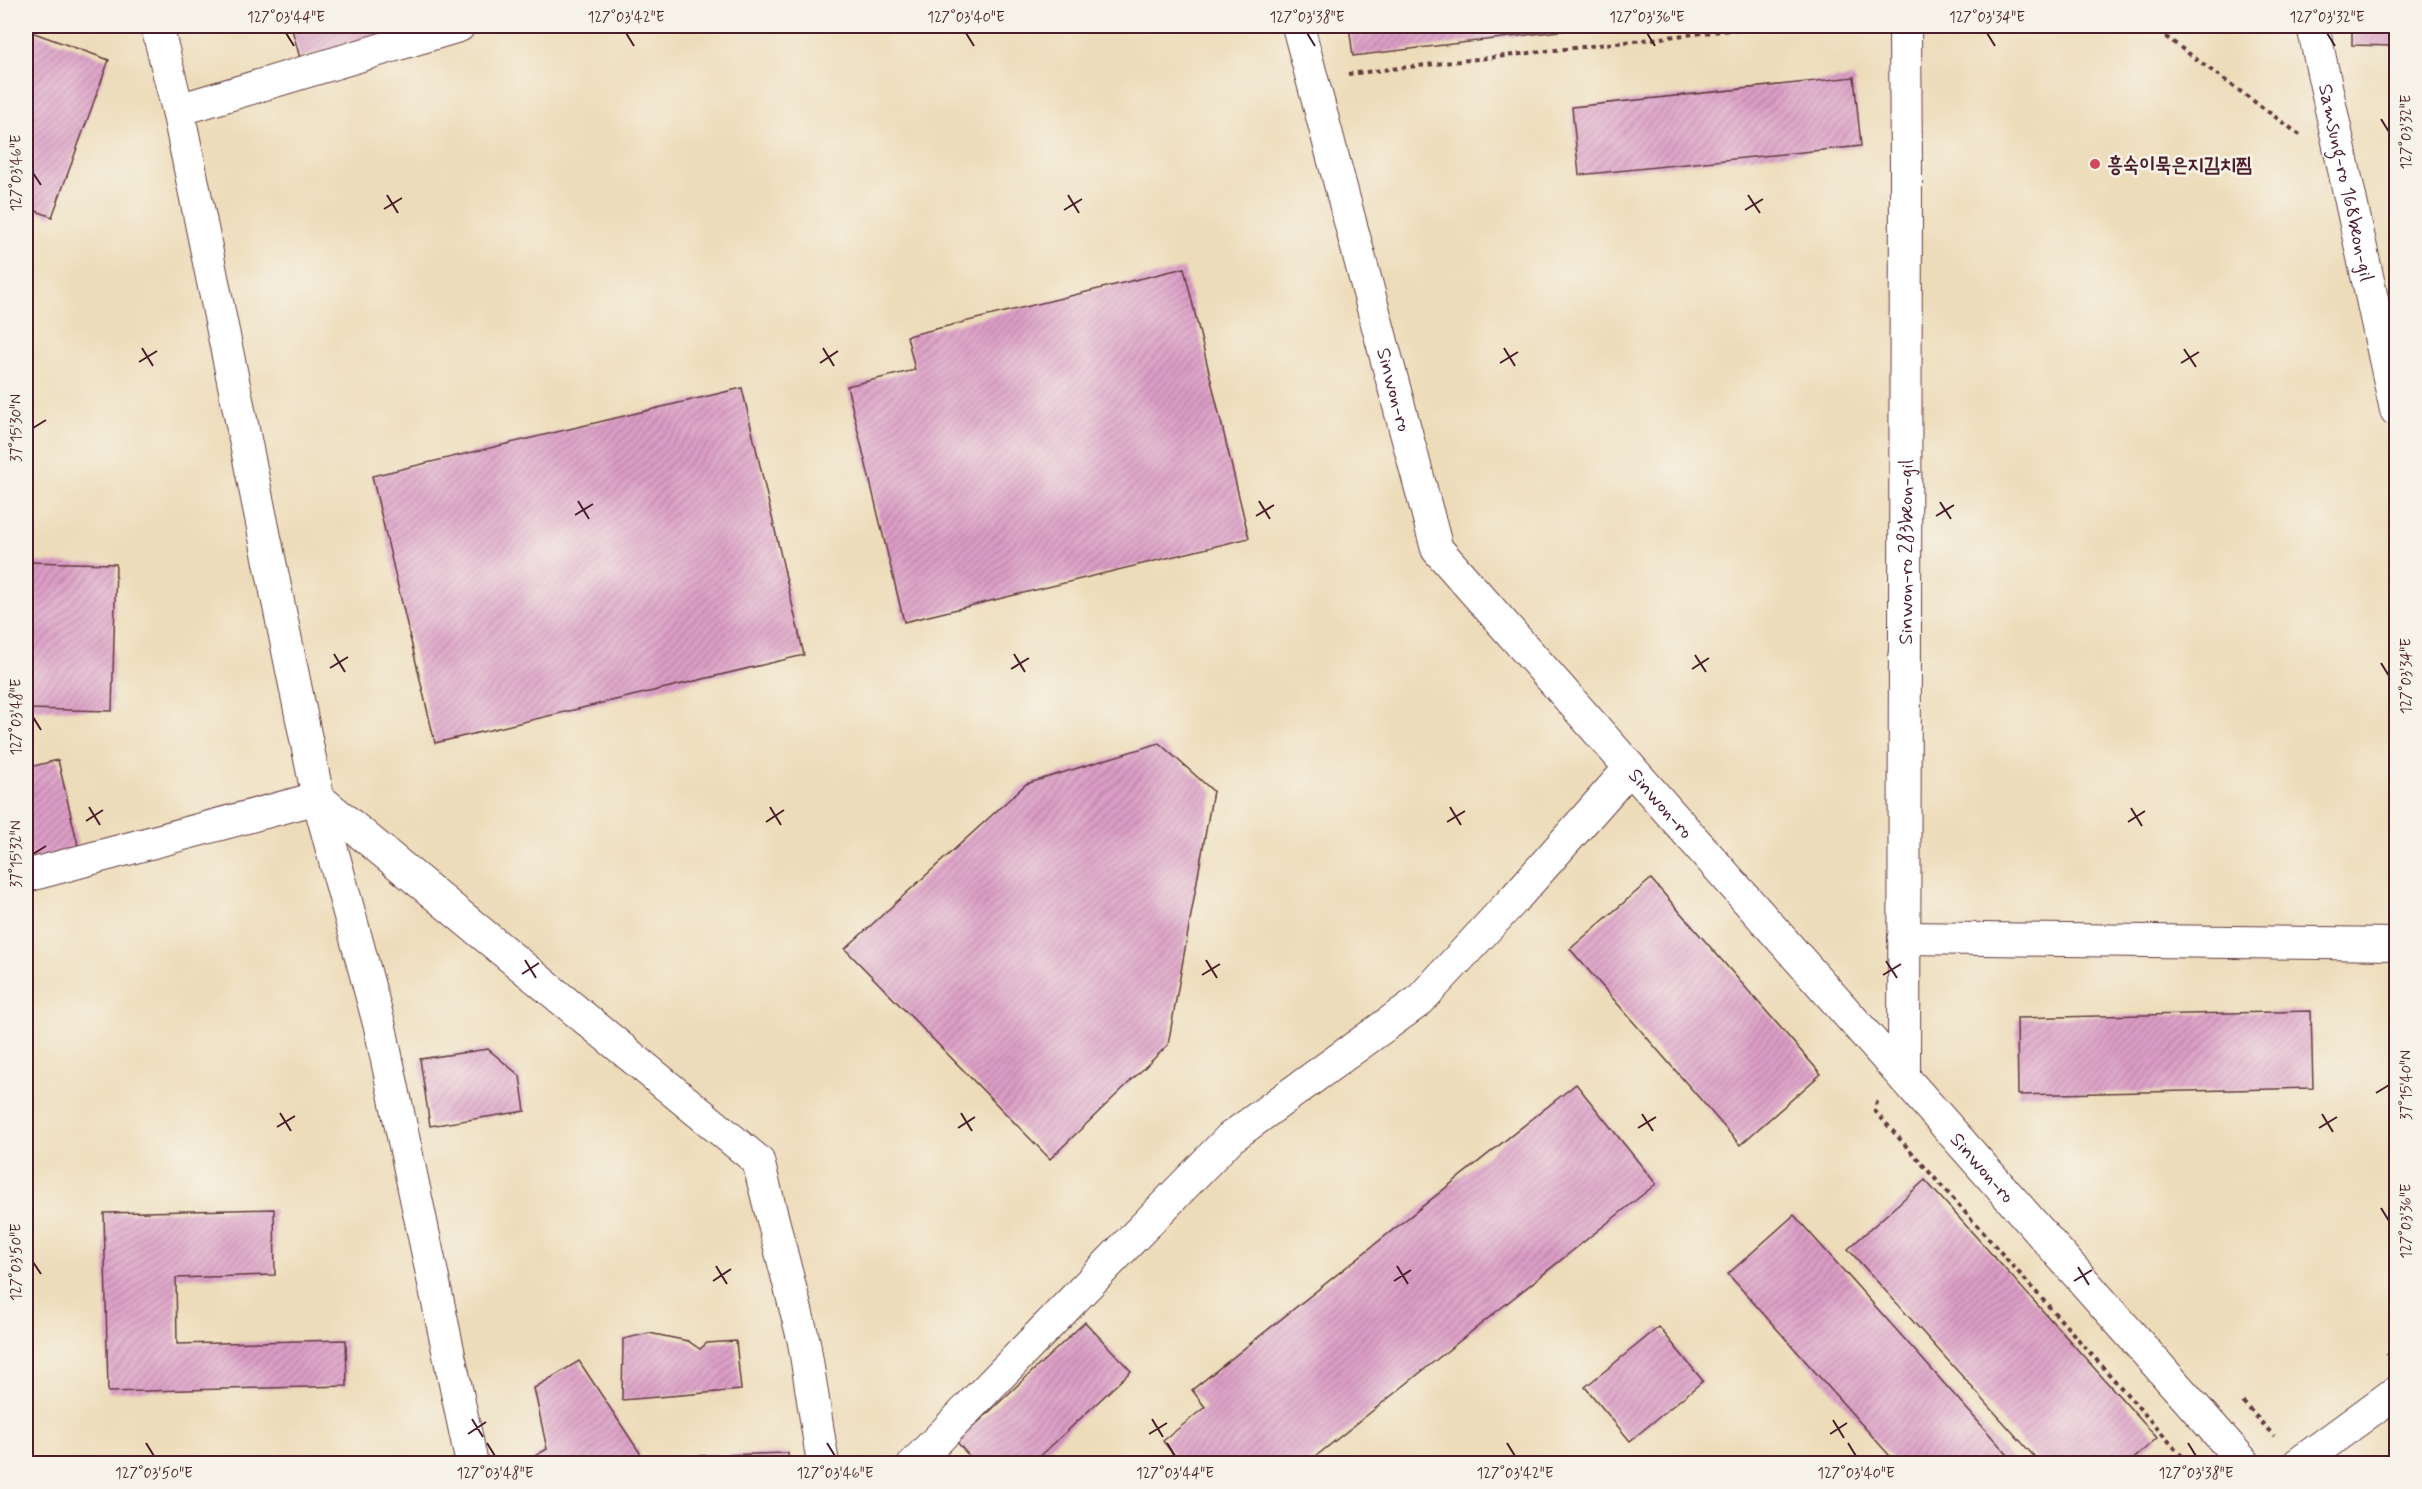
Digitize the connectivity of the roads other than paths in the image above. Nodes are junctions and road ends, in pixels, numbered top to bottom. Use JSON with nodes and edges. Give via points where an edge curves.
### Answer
{"nodes":[{"id":1,"x":157,"y":26,"type":"edge"},
{"id":2,"x":459,"y":26,"type":"edge"},
{"id":3,"x":1298,"y":26,"type":"edge"},
{"id":4,"x":1905,"y":26,"type":"edge"},
{"id":5,"x":2313,"y":26,"type":"edge"},
{"id":6,"x":178,"y":110,"type":"junction"},
{"id":7,"x":2397,"y":410,"type":"edge"},
{"id":8,"x":1630,"y":768,"type":"junction"},
{"id":9,"x":318,"y":798,"type":"junction"},
{"id":10,"x":26,"y":876,"type":"edge"},
{"id":11,"x":1904,"y":938,"type":"junction"},
{"id":12,"x":2397,"y":944,"type":"edge"},
{"id":13,"x":1904,"y":1077,"type":"junction"},
{"id":14,"x":2397,"y":1392,"type":"edge"},
{"id":15,"x":472,"y":1464,"type":"edge"},
{"id":16,"x":823,"y":1464,"type":"edge"},
{"id":17,"x":914,"y":1464,"type":"edge"},
{"id":18,"x":2245,"y":1464,"type":"edge"},
{"id":19,"x":2298,"y":1464,"type":"edge"}],
"edges":[{"from":1,"to":6,"type":"street"},
{"from":2,"to":6,"type":"street"},
{"from":3,"to":8,"type":"street","name":"Sinwon-ro","via":[[1437,549]]},
{"from":4,"to":11,"type":"street","name":"Sinwon-ro 283beon-gil"},
{"from":5,"to":7,"type":"street","name":"Samsung-ro 168beon-gil"},
{"from":6,"to":9,"type":"street"},
{"from":8,"to":13,"type":"street","name":"Sinwon-ro"},
{"from":8,"to":17,"type":"street","via":[[1419,1000],[1230,1138]]},
{"from":9,"to":10,"type":"street"},
{"from":9,"to":15,"type":"street","via":[[380,1027]]},
{"from":9,"to":16,"type":"street","via":[[758,1161],[804,1342]]},
{"from":11,"to":12,"type":"street"},
{"from":11,"to":13,"type":"street","name":"Sinwon-ro 283beon-gil"},
{"from":13,"to":18,"type":"street","name":"Sinwon-ro"},
{"from":14,"to":19,"type":"street"}]}
